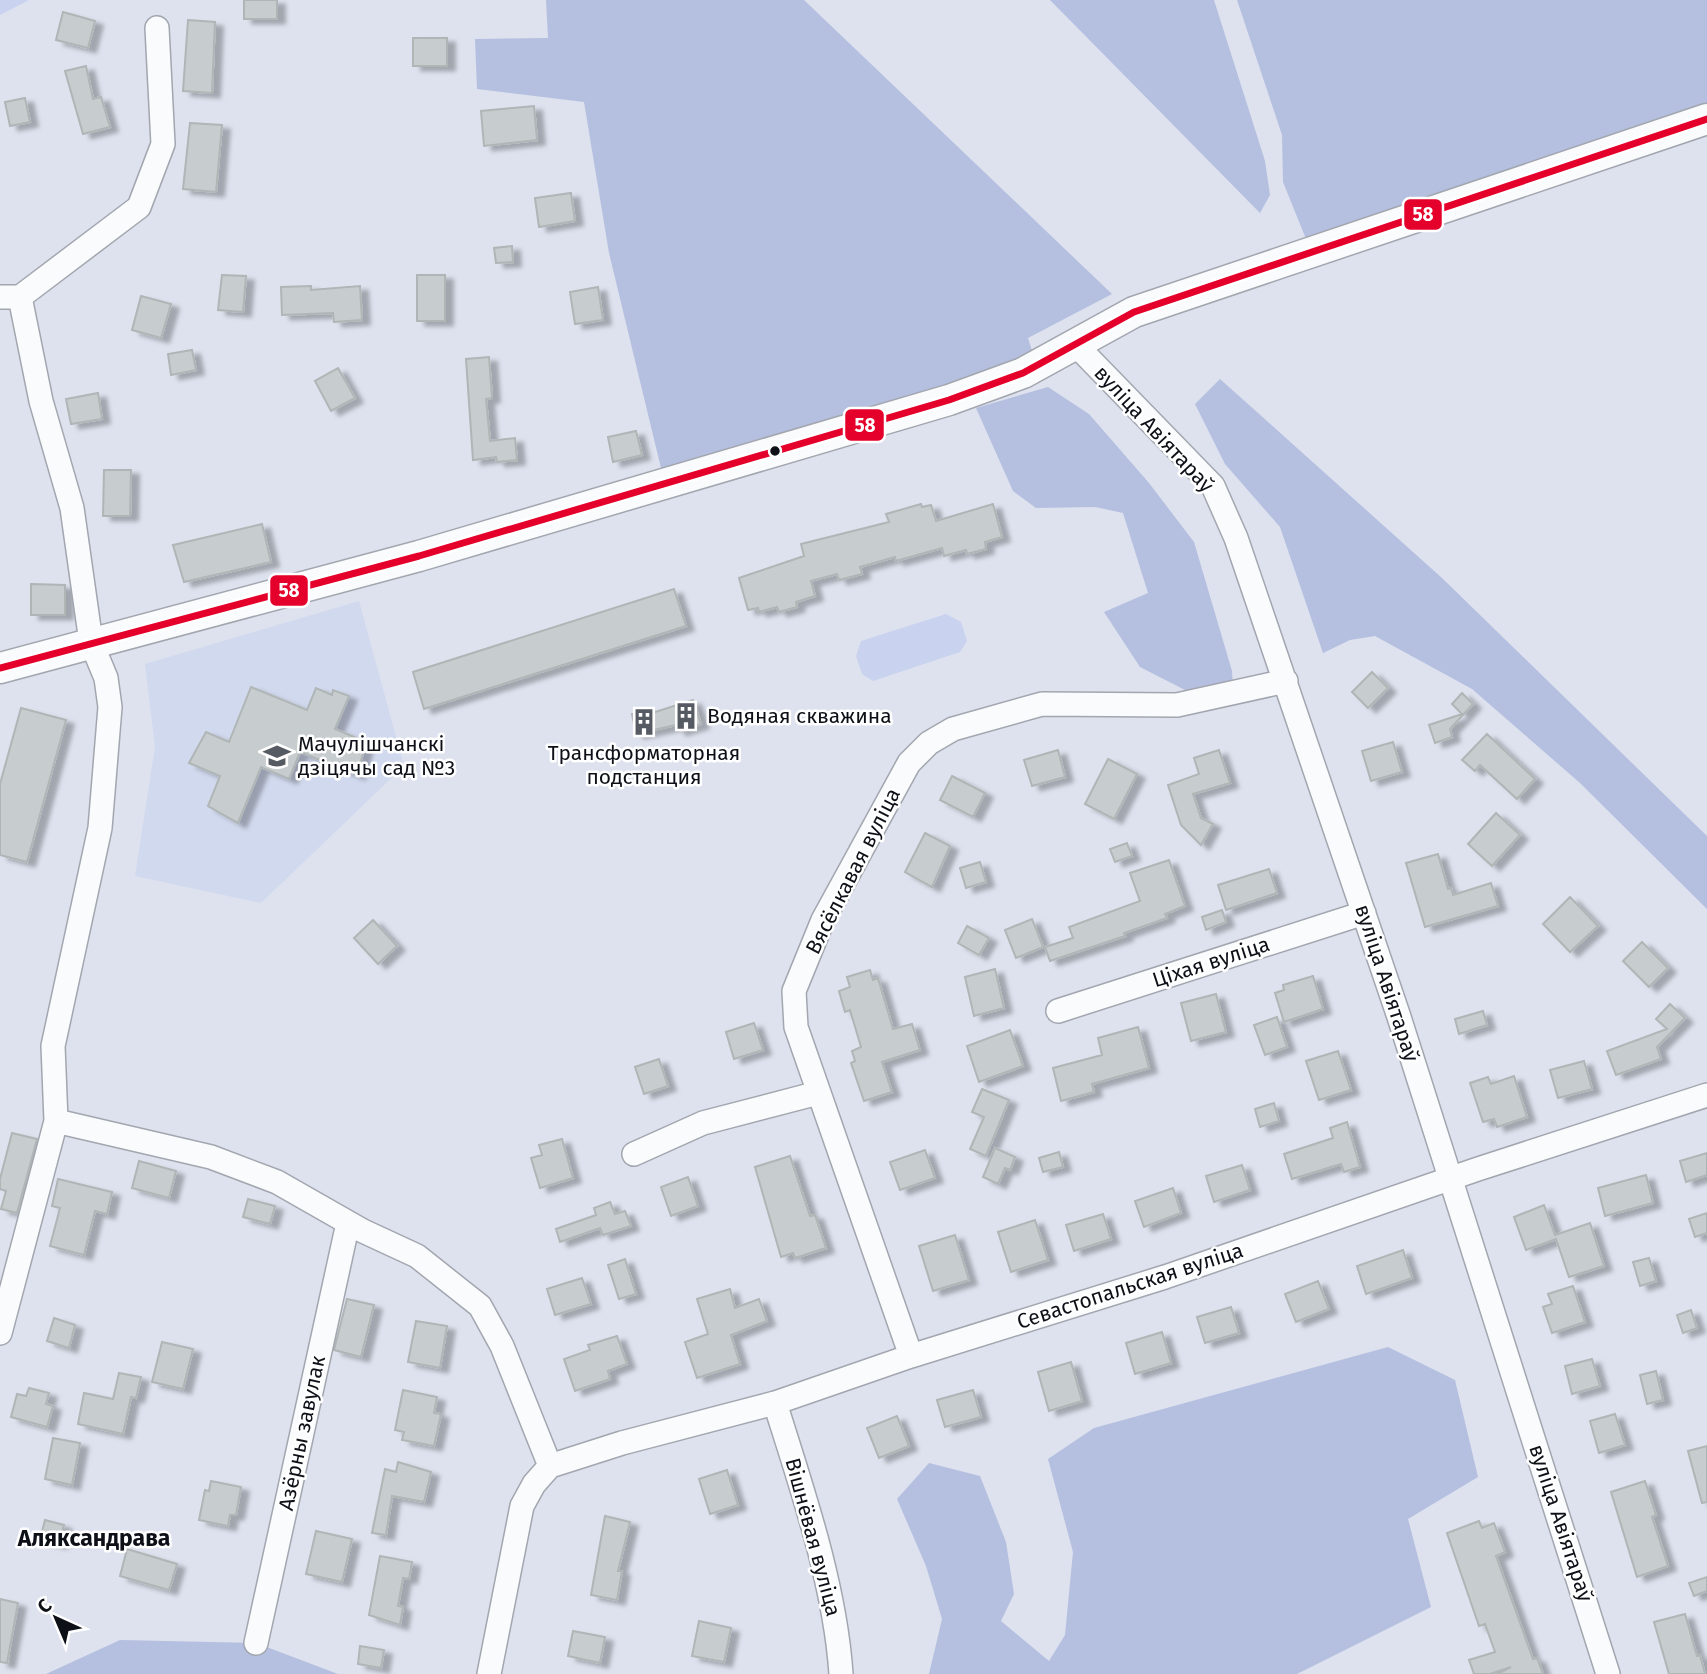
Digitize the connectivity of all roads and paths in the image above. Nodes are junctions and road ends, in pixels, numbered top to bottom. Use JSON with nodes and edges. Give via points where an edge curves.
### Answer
{"nodes":[{"id":1,"x":157,"y":28,"type":"dead end"},
{"id":2,"x":1707,"y":119,"type":"edge"},
{"id":3,"x":10,"y":297,"type":"edge"},
{"id":4,"x":1075,"y":344,"type":"junction"},
{"id":5,"x":91,"y":642,"type":"junction"},
{"id":6,"x":0,"y":668,"type":"edge"},
{"id":7,"x":1286,"y":681,"type":"junction"},
{"id":8,"x":1364,"y":913,"type":"junction"},
{"id":9,"x":1058,"y":1011,"type":"dead end"},
{"id":10,"x":818,"y":1093,"type":"junction"},
{"id":11,"x":1707,"y":1095,"type":"edge"},
{"id":12,"x":56,"y":1121,"type":"junction"},
{"id":13,"x":634,"y":1154,"type":"dead end"},
{"id":14,"x":1451,"y":1179,"type":"junction"},
{"id":15,"x":348,"y":1223,"type":"junction"},
{"id":16,"x":0,"y":1333,"type":"edge"},
{"id":17,"x":911,"y":1356,"type":"junction"},
{"id":18,"x":775,"y":1403,"type":"junction"},
{"id":19,"x":550,"y":1466,"type":"junction"},
{"id":20,"x":256,"y":1643,"type":"dead end"},
{"id":21,"x":489,"y":1674,"type":"edge"},
{"id":22,"x":841,"y":1674,"type":"edge"},
{"id":23,"x":1608,"y":1674,"type":"edge"}],
"edges":[{"from":1,"to":3,"type":"street","via":[[163,144],[139,207]]},
{"from":2,"to":4,"type":"main road","via":[[1134,312]]},
{"from":3,"to":5,"type":"street","via":[[72,508]]},
{"from":4,"to":5,"type":"main road","via":[[1023,373],[949,400],[419,556]]},
{"from":4,"to":7,"type":"street","name":"вуліца Авіятараў","via":[[1213,486]]},
{"from":5,"to":6,"type":"main road"},
{"from":5,"to":12,"type":"street","via":[[106,678],[110,707],[100,828],[53,1046]]},
{"from":7,"to":8,"type":"street","name":"вуліца Авіятараў"},
{"from":7,"to":10,"type":"street","name":"Вясёлкавая вуліца","via":[[1177,705],[1042,704],[953,729],[929,743],[909,763],[823,920],[794,991],[796,1027]]},
{"from":8,"to":9,"type":"street","name":"Ціхая вуліца"},
{"from":8,"to":14,"type":"street","name":"вуліца Авіятараў"},
{"from":10,"to":13,"type":"street","via":[[703,1123]]},
{"from":10,"to":17,"type":"street","name":"Вясёлкавая вуліца"},
{"from":11,"to":14,"type":"street","name":"Севастопальская вуліца"},
{"from":12,"to":15,"type":"street","via":[[211,1157],[277,1182]]},
{"from":12,"to":16,"type":"street"},
{"from":14,"to":17,"type":"street","name":"Севастопальская вуліца","via":[[1165,1277]]},
{"from":14,"to":23,"type":"street","name":"вуліца Авіятараў"},
{"from":15,"to":19,"type":"street","via":[[417,1256],[480,1306],[502,1346]]},
{"from":15,"to":20,"type":"street","name":"Азёрны завулак"},
{"from":17,"to":18,"type":"street","name":"Севастопальская вуліца"},
{"from":18,"to":19,"type":"street","name":"Севастопальская вуліца"},
{"from":18,"to":22,"type":"street","name":"Вішнёвая вуліца","via":[[839,1636]]},
{"from":19,"to":21,"type":"street","via":[[522,1506]]}]}
